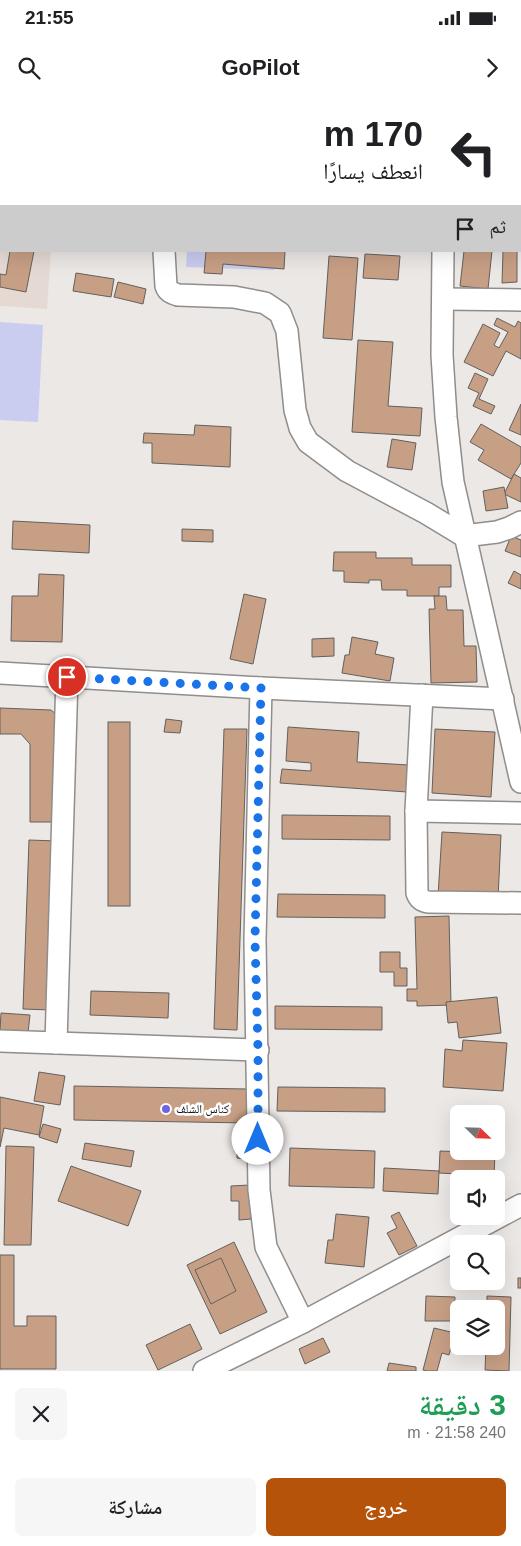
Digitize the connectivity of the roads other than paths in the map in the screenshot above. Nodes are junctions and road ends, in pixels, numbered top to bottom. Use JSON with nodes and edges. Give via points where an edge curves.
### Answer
{"nodes":[{"id":1,"x":164,"y":252,"type":"edge"},
{"id":2,"x":443,"y":252,"type":"edge"},
{"id":3,"x":442,"y":298,"type":"junction"},
{"id":4,"x":521,"y":300,"type":"edge"},
{"id":5,"x":521,"y":522,"type":"edge"},
{"id":6,"x":464,"y":536,"type":"junction"},
{"id":7,"x":0,"y":673,"type":"edge"},
{"id":8,"x":67,"y":677,"type":"junction"},
{"id":9,"x":261,"y":688,"type":"junction"},
{"id":10,"x":422,"y":695,"type":"junction"},
{"id":11,"x":503,"y":698,"type":"junction"},
{"id":12,"x":521,"y":782,"type":"edge"},
{"id":13,"x":416,"y":811,"type":"junction"},
{"id":14,"x":521,"y":813,"type":"edge"},
{"id":15,"x":521,"y":903,"type":"edge"},
{"id":16,"x":0,"y":1041,"type":"edge"},
{"id":17,"x":56,"y":1043,"type":"junction"},
{"id":18,"x":258,"y":1050,"type":"junction"},
{"id":19,"x":521,"y":1205,"type":"edge"},
{"id":20,"x":303,"y":1322,"type":"junction"},
{"id":21,"x":244,"y":1362,"type":"edge"},
{"id":22,"x":204,"y":1371,"type":"edge"}],
"edges":[{"from":1,"to":6,"type":"street","via":[[166,286],[173,294],[234,297],[265,303],[280,313],[287,332],[296,410],[300,428],[308,442],[348,471]]},
{"from":2,"to":3,"type":"street"},
{"from":3,"to":4,"type":"street"},
{"from":3,"to":6,"type":"street","via":[[446,417],[453,482]]},
{"from":5,"to":6,"type":"street","via":[[497,532]]},
{"from":6,"to":11,"type":"street"},
{"from":7,"to":8,"type":"street"},
{"from":8,"to":9,"type":"street"},
{"from":8,"to":17,"type":"street"},
{"from":9,"to":10,"type":"street"},
{"from":9,"to":18,"type":"street","via":[[255,940]]},
{"from":10,"to":11,"type":"street"},
{"from":10,"to":13,"type":"street"},
{"from":11,"to":12,"type":"street"},
{"from":13,"to":14,"type":"street"},
{"from":13,"to":15,"type":"street","via":[[419,898],[428,902]]},
{"from":16,"to":17,"type":"street"},
{"from":17,"to":18,"type":"street"},
{"from":18,"to":20,"type":"street","via":[[260,1190],[266,1248]]},
{"from":19,"to":20,"type":"street"},
{"from":20,"to":21,"type":"street"},
{"from":21,"to":22,"type":"street"}]}
